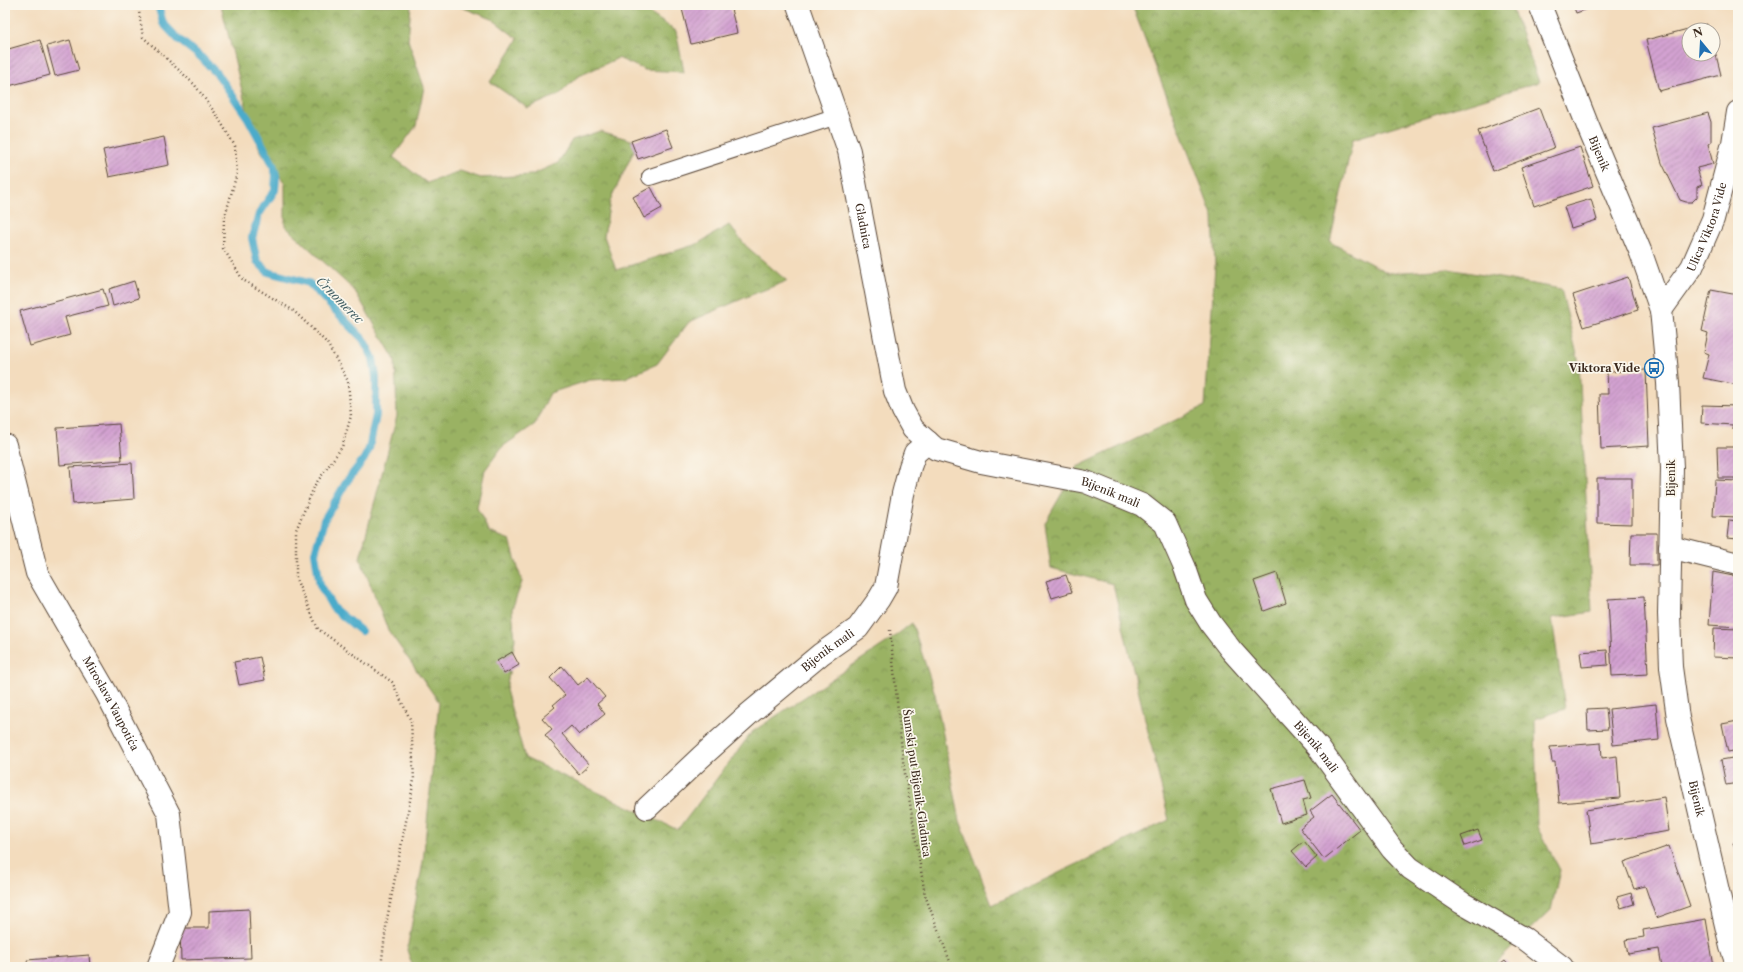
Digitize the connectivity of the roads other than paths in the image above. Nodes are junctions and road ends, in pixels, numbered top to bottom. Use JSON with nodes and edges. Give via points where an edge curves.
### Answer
{"nodes":[{"id":1,"x":798,"y":5,"type":"edge"},
{"id":2,"x":1540,"y":5,"type":"edge"},
{"id":3,"x":1738,"y":112,"type":"edge"},
{"id":4,"x":837,"y":116,"type":"junction"},
{"id":5,"x":650,"y":177,"type":"dead end"},
{"id":6,"x":1661,"y":310,"type":"junction"},
{"id":7,"x":928,"y":442,"type":"junction"},
{"id":8,"x":5,"y":445,"type":"edge"},
{"id":9,"x":1670,"y":547,"type":"junction"},
{"id":10,"x":1738,"y":564,"type":"edge"},
{"id":11,"x":647,"y":808,"type":"dead end"},
{"id":12,"x":1738,"y":966,"type":"edge"},
{"id":13,"x":158,"y":967,"type":"edge"},
{"id":14,"x":1562,"y":967,"type":"edge"}],
"edges":[{"from":1,"to":4,"type":"street","name":"Gladnica"},
{"from":2,"to":6,"type":"street","name":"Bijenik","via":[[1641,253]]},
{"from":3,"to":6,"type":"street","name":"Ulica Viktora Vide","via":[[1733,143],[1713,219],[1692,268]]},
{"from":4,"to":5,"type":"lane"},
{"from":4,"to":7,"type":"street","name":"Gladnica","via":[[849,151],[858,191],[895,391],[913,429]]},
{"from":6,"to":9,"type":"street","name":"Bijenik","via":[[1672,468]]},
{"from":7,"to":11,"type":"street","name":"Bijenik mali","via":[[915,453],[910,467],[886,586],[858,628],[821,654],[756,708]]},
{"from":7,"to":14,"type":"street","name":"Bijenik mali","via":[[936,449],[981,462],[1086,482],[1142,505],[1165,523],[1196,600],[1211,624],[1318,747],[1392,849],[1410,868],[1462,903],[1525,939]]},
{"from":8,"to":13,"type":"street","name":"Miroslava Vaupotića","via":[[37,573],[107,694],[169,814],[180,912]]},
{"from":9,"to":10,"type":"street"},
{"from":9,"to":12,"type":"street","name":"Bijenik","via":[[1671,667],[1678,718],[1731,948]]}]}
